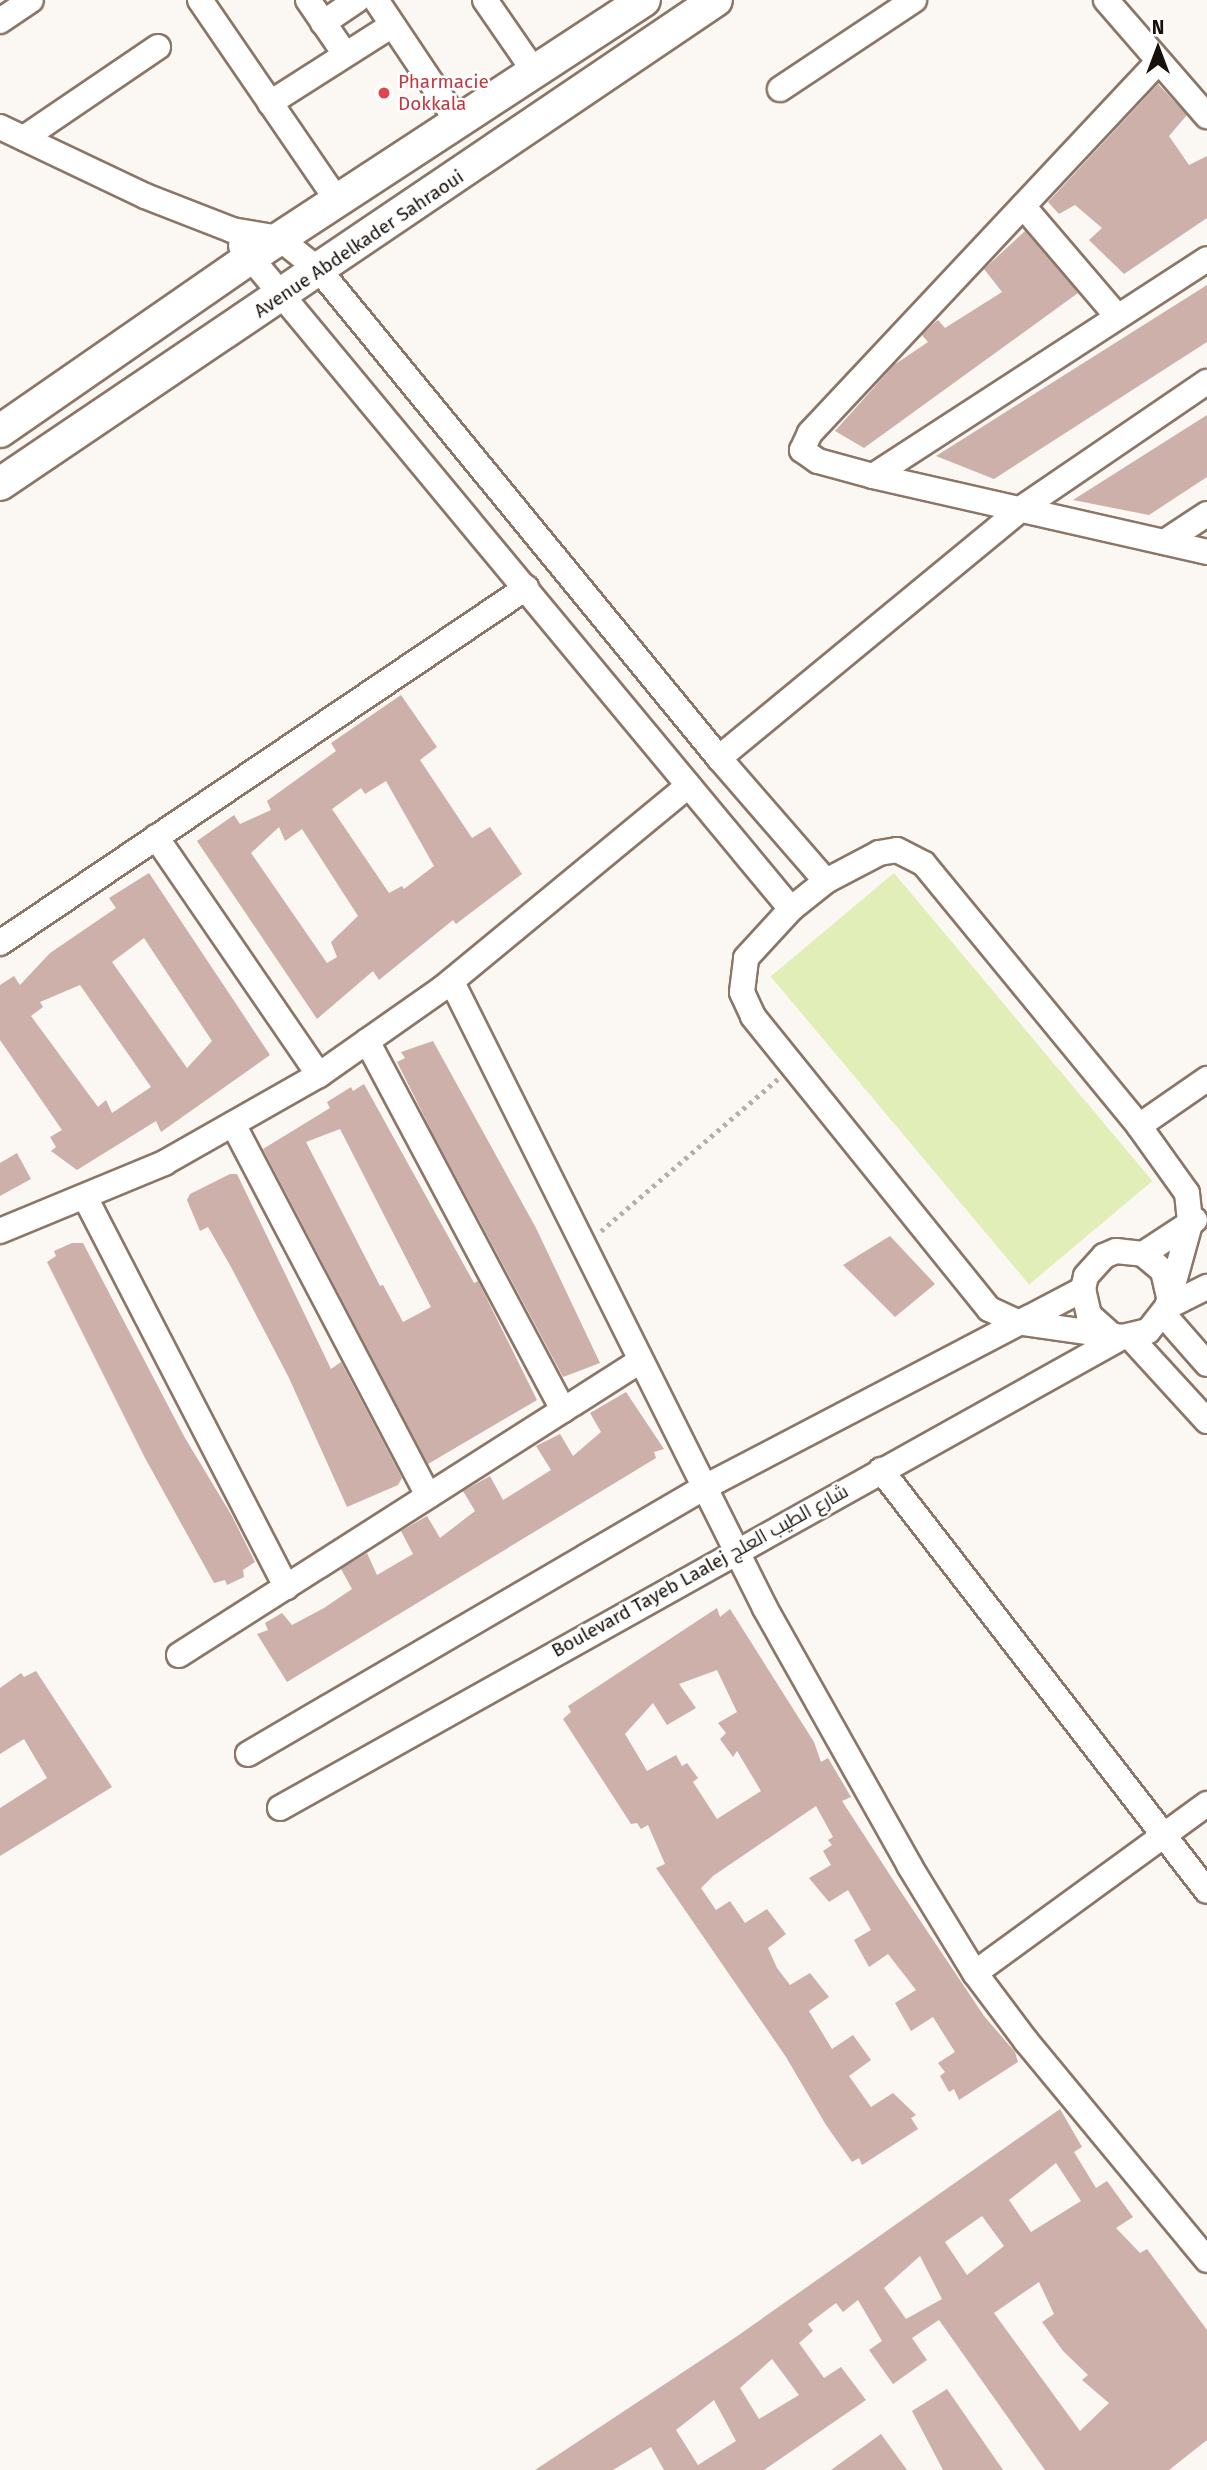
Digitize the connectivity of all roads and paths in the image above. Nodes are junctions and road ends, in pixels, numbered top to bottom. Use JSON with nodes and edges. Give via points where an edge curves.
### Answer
{"nodes":[{"id":1,"x":31,"y":0,"type":"edge"},
{"id":2,"x":200,"y":0,"type":"edge"},
{"id":3,"x":308,"y":0,"type":"edge"},
{"id":4,"x":357,"y":0,"type":"edge"},
{"id":5,"x":376,"y":0,"type":"edge"},
{"id":6,"x":485,"y":0,"type":"edge"},
{"id":7,"x":644,"y":0,"type":"edge"},
{"id":8,"x":716,"y":0,"type":"edge"},
{"id":9,"x":914,"y":0,"type":"edge"},
{"id":10,"x":1106,"y":0,"type":"edge"},
{"id":11,"x":0,"y":21,"type":"edge"},
{"id":12,"x":323,"y":23,"type":"junction"},
{"id":13,"x":391,"y":26,"type":"junction"},
{"id":14,"x":158,"y":47,"type":"dead end"},
{"id":15,"x":345,"y":54,"type":"junction"},
{"id":16,"x":1158,"y":62,"type":"junction"},
{"id":17,"x":534,"y":71,"type":"junction"},
{"id":18,"x":780,"y":89,"type":"dead end"},
{"id":19,"x":270,"y":103,"type":"junction"},
{"id":20,"x":1207,"y":116,"type":"edge"},
{"id":21,"x":457,"y":121,"type":"junction"},
{"id":22,"x":0,"y":127,"type":"edge"},
{"id":23,"x":24,"y":138,"type":"junction"},
{"id":24,"x":337,"y":200,"type":"junction"},
{"id":25,"x":1023,"y":206,"type":"junction"},
{"id":26,"x":232,"y":230,"type":"junction"},
{"id":27,"x":279,"y":238,"type":"junction"},
{"id":28,"x":248,"y":259,"type":"junction"},
{"id":29,"x":1207,"y":259,"type":"edge"},
{"id":30,"x":320,"y":271,"type":"junction"},
{"id":31,"x":285,"y":295,"type":"junction"},
{"id":32,"x":1117,"y":316,"type":"junction"},
{"id":33,"x":1207,"y":382,"type":"edge"},
{"id":34,"x":0,"y":430,"type":"edge"},
{"id":35,"x":873,"y":476,"type":"junction"},
{"id":36,"x":0,"y":484,"type":"edge"},
{"id":37,"x":1022,"y":508,"type":"junction"},
{"id":38,"x":1207,"y":514,"type":"edge"},
{"id":39,"x":1167,"y":541,"type":"junction"},
{"id":40,"x":1207,"y":552,"type":"edge"},
{"id":41,"x":526,"y":588,"type":"junction"},
{"id":42,"x":719,"y":758,"type":"junction"},
{"id":43,"x":688,"y":786,"type":"junction"},
{"id":44,"x":156,"y":837,"type":"junction"},
{"id":45,"x":826,"y":881,"type":"junction"},
{"id":46,"x":791,"y":909,"type":"junction"},
{"id":47,"x":0,"y":943,"type":"edge"},
{"id":48,"x":452,"y":982,"type":"junction"},
{"id":49,"x":367,"y":1041,"type":"junction"},
{"id":50,"x":794,"y":1066,"type":"junction"},
{"id":51,"x":319,"y":1075,"type":"junction"},
{"id":52,"x":1207,"y":1079,"type":"edge"},
{"id":53,"x":233,"y":1124,"type":"junction"},
{"id":54,"x":1139,"y":1126,"type":"junction"},
{"id":55,"x":86,"y":1199,"type":"junction"},
{"id":56,"x":1198,"y":1218,"type":"edge"},
{"id":57,"x":0,"y":1231,"type":"edge"},
{"id":58,"x":582,"y":1248,"type":"junction"},
{"id":59,"x":1143,"y":1254,"type":"junction"},
{"id":60,"x":1207,"y":1287,"type":"edge"},
{"id":61,"x":1083,"y":1289,"type":"junction"},
{"id":62,"x":1167,"y":1306,"type":"junction"},
{"id":63,"x":1017,"y":1322,"type":"junction"},
{"id":64,"x":1120,"y":1335,"type":"junction"},
{"id":65,"x":640,"y":1361,"type":"junction"},
{"id":66,"x":1207,"y":1364,"type":"edge"},
{"id":67,"x":563,"y":1410,"type":"junction"},
{"id":68,"x":1207,"y":1421,"type":"edge"},
{"id":69,"x":881,"y":1470,"type":"junction"},
{"id":70,"x":705,"y":1487,"type":"junction"},
{"id":71,"x":428,"y":1496,"type":"junction"},
{"id":72,"x":736,"y":1550,"type":"junction"},
{"id":73,"x":286,"y":1587,"type":"junction"},
{"id":74,"x":178,"y":1655,"type":"dead end"},
{"id":75,"x":248,"y":1754,"type":"dead end"},
{"id":76,"x":1207,"y":1804,"type":"edge"},
{"id":77,"x":280,"y":1808,"type":"dead end"},
{"id":78,"x":1165,"y":1831,"type":"junction"},
{"id":79,"x":1207,"y":1891,"type":"edge"},
{"id":80,"x":975,"y":1973,"type":"junction"},
{"id":81,"x":1207,"y":2260,"type":"edge"}],
"edges":[{"from":1,"to":11,"type":"street"},
{"from":2,"to":19,"type":"street"},
{"from":3,"to":12,"type":"street"},
{"from":4,"to":12,"type":"street"},
{"from":5,"to":13,"type":"street"},
{"from":6,"to":17,"type":"street"},
{"from":7,"to":17,"type":"main road"},
{"from":8,"to":30,"type":"main road","name":"Avenue Abdelkader Sahraoui"},
{"from":9,"to":18,"type":"street"},
{"from":10,"to":16,"type":"street"},
{"from":12,"to":15,"type":"street"},
{"from":13,"to":15,"type":"street"},
{"from":13,"to":21,"type":"street"},
{"from":14,"to":23,"type":"street"},
{"from":15,"to":19,"type":"street"},
{"from":16,"to":20,"type":"street"},
{"from":16,"to":25,"type":"street"},
{"from":17,"to":21,"type":"main road"},
{"from":19,"to":24,"type":"street"},
{"from":21,"to":24,"type":"main road"},
{"from":22,"to":23,"type":"street"},
{"from":23,"to":26,"type":"street","via":[[145,196]]},
{"from":24,"to":27,"type":"main road"},
{"from":25,"to":32,"type":"street"},
{"from":25,"to":35,"type":"street","via":[[804,442],[802,450],[808,457]]},
{"from":26,"to":27,"type":"street"},
{"from":26,"to":28,"type":"street"},
{"from":27,"to":28,"type":"main road"},
{"from":27,"to":30,"type":"street"},
{"from":28,"to":31,"type":"street"},
{"from":28,"to":34,"type":"main road"},
{"from":29,"to":32,"type":"street"},
{"from":30,"to":31,"type":"main road","name":"Avenue Abdelkader Sahraoui"},
{"from":30,"to":42,"type":"street"},
{"from":31,"to":36,"type":"main road","name":"Avenue Abdelkader Sahraoui"},
{"from":31,"to":41,"type":"street"},
{"from":32,"to":35,"type":"street"},
{"from":33,"to":37,"type":"street"},
{"from":35,"to":37,"type":"street"},
{"from":37,"to":39,"type":"street"},
{"from":37,"to":42,"type":"street"},
{"from":38,"to":39,"type":"street"},
{"from":39,"to":40,"type":"street"},
{"from":41,"to":43,"type":"street"},
{"from":41,"to":44,"type":"street"},
{"from":42,"to":45,"type":"street"},
{"from":43,"to":46,"type":"street"},
{"from":43,"to":48,"type":"street"},
{"from":44,"to":47,"type":"street"},
{"from":44,"to":51,"type":"street"},
{"from":45,"to":46,"type":"street"},
{"from":45,"to":54,"type":"street","via":[[879,853],[897,850],[913,855]]},
{"from":46,"to":50,"type":"street","via":[[746,958],[741,972],[742,992],[752,1016]]},
{"from":48,"to":49,"type":"street"},
{"from":48,"to":58,"type":"street"},
{"from":49,"to":51,"type":"street"},
{"from":49,"to":67,"type":"street"},
{"from":50,"to":58,"type":"path"},
{"from":50,"to":63,"type":"street","via":[[973,1290],[1000,1317]]},
{"from":51,"to":53,"type":"street"},
{"from":52,"to":54,"type":"street"},
{"from":53,"to":55,"type":"street"},
{"from":53,"to":71,"type":"street"},
{"from":54,"to":56,"type":"street","via":[[1187,1192]]},
{"from":55,"to":57,"type":"street"},
{"from":55,"to":73,"type":"street"},
{"from":56,"to":59,"type":"street"},
{"from":56,"to":62,"type":"street"},
{"from":58,"to":65,"type":"street"},
{"from":59,"to":61,"type":"street","via":[[1116,1251],[1104,1256],[1093,1265]]},
{"from":59,"to":62,"type":"street","via":[[1163,1271]]},
{"from":60,"to":62,"type":"street"},
{"from":61,"to":63,"type":"street"},
{"from":61,"to":64,"type":"street","via":[[1088,1315]]},
{"from":62,"to":64,"type":"street","via":[[1148,1331]]},
{"from":62,"to":66,"type":"street"},
{"from":63,"to":64,"type":"street"},
{"from":63,"to":70,"type":"street"},
{"from":64,"to":68,"type":"street"},
{"from":64,"to":69,"type":"street","name":"Boulevard Tayeb Laalej شارع الطيب العلج"},
{"from":65,"to":67,"type":"street"},
{"from":65,"to":70,"type":"street"},
{"from":67,"to":71,"type":"street"},
{"from":69,"to":72,"type":"street","name":"Boulevard Tayeb Laalej شارع الطيب العلج"},
{"from":69,"to":78,"type":"street"},
{"from":70,"to":72,"type":"street"},
{"from":70,"to":75,"type":"street"},
{"from":71,"to":73,"type":"street"},
{"from":72,"to":77,"type":"street","name":"Boulevard Tayeb Laalej شارع الطيب العلج"},
{"from":72,"to":80,"type":"street","via":[[812,1696]]},
{"from":73,"to":74,"type":"street"},
{"from":76,"to":78,"type":"street"},
{"from":78,"to":79,"type":"street"},
{"from":78,"to":80,"type":"street"},
{"from":80,"to":81,"type":"street"}]}
